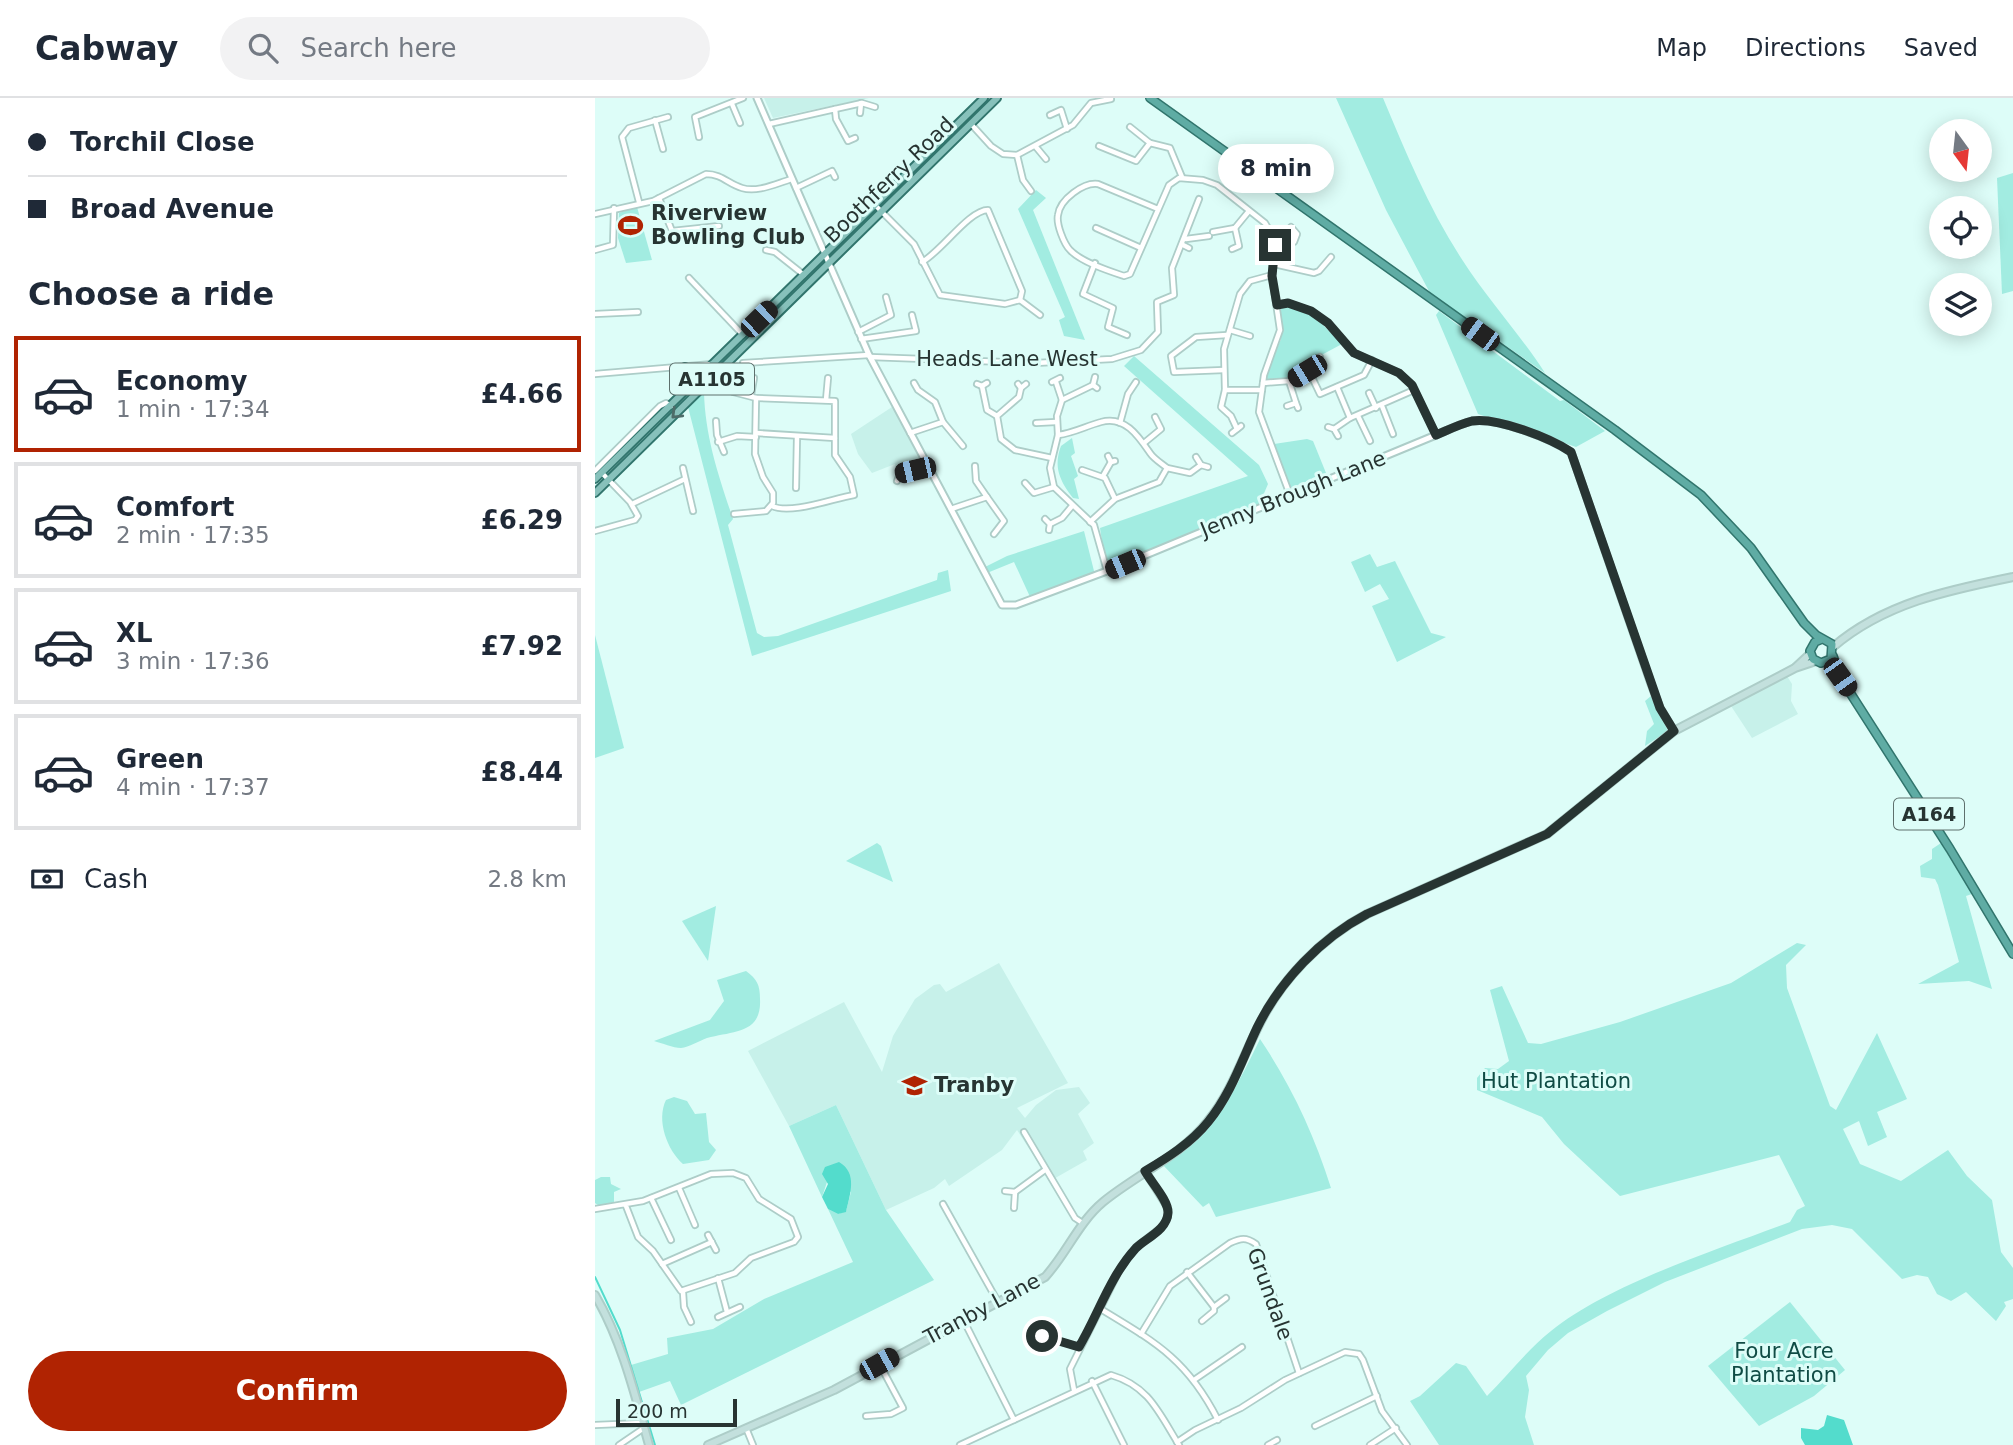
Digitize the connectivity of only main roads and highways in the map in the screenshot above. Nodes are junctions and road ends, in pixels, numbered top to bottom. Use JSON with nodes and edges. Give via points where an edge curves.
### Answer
{"nodes":[{"id":1,"x":984,"y":98,"type":"edge"},
{"id":2,"x":996,"y":98,"type":"edge"},
{"id":3,"x":1150,"y":98,"type":"edge"},
{"id":4,"x":685,"y":367,"type":"road end"},
{"id":5,"x":692,"y":384,"type":"junction"},
{"id":6,"x":599,"y":472,"type":"edge"},
{"id":7,"x":595,"y":479,"type":"edge"},
{"id":8,"x":595,"y":493,"type":"edge"},
{"id":9,"x":2013,"y":577,"type":"edge"},
{"id":10,"x":1804,"y":623,"type":"junction"},
{"id":11,"x":1847,"y":635,"type":"junction"},
{"id":12,"x":1824,"y":640,"type":"junction"},
{"id":13,"x":1810,"y":651,"type":"junction"},
{"id":14,"x":1833,"y":651,"type":"junction"},
{"id":15,"x":1818,"y":662,"type":"junction"},
{"id":16,"x":1794,"y":668,"type":"junction"},
{"id":17,"x":1840,"y":677,"type":"junction"},
{"id":18,"x":2013,"y":954,"type":"edge"},
{"id":19,"x":595,"y":1295,"type":"edge"},
{"id":20,"x":649,"y":1445,"type":"edge"},
{"id":21,"x":708,"y":1445,"type":"edge"}],
"edges":[{"from":1,"to":5,"type":"main road","name":"Boothferry Road","number":"A1105"},
{"from":2,"to":8,"type":"main road","name":"Boothferry Road","number":"A1105","one_way":true},
{"from":3,"to":10,"type":"highway","number":"A164","via":[[1701,495],[1751,548]]},
{"from":4,"to":5,"type":"main road","via":[[694,373]]},
{"from":5,"to":6,"type":"main road","name":"Boothferry Road","number":"A1105"},
{"from":6,"to":7,"type":"main road","name":"Boothferry Road","number":"A1105"},
{"from":9,"to":11,"type":"main road","via":[[1917,599]]},
{"from":10,"to":12,"type":"highway","number":"A164"},
{"from":10,"to":13,"type":"highway","number":"A164"},
{"from":11,"to":12,"type":"main road"},
{"from":11,"to":14,"type":"main road"},
{"from":12,"to":13,"type":"highway"},
{"from":12,"to":14,"type":"highway","number":"A164"},
{"from":13,"to":15,"type":"highway","number":"A164"},
{"from":13,"to":16,"type":"main road","name":"Tranby Lane"},
{"from":14,"to":15,"type":"highway","via":[[1829,661]]},
{"from":14,"to":17,"type":"highway","number":"A164"},
{"from":15,"to":16,"type":"main road","name":"Tranby Lane"},
{"from":15,"to":17,"type":"highway","number":"A164"},
{"from":16,"to":21,"type":"main road","name":"Tranby Lane","via":[[1674,731],[1547,834],[1367,914],[1330,938],[1294,973],[1272,1003],[1207,1123],[1081,1222],[1045,1277],[794,1409]]},
{"from":17,"to":18,"type":"highway","number":"A164"},
{"from":19,"to":20,"type":"main road","via":[[607,1316]]}]}
